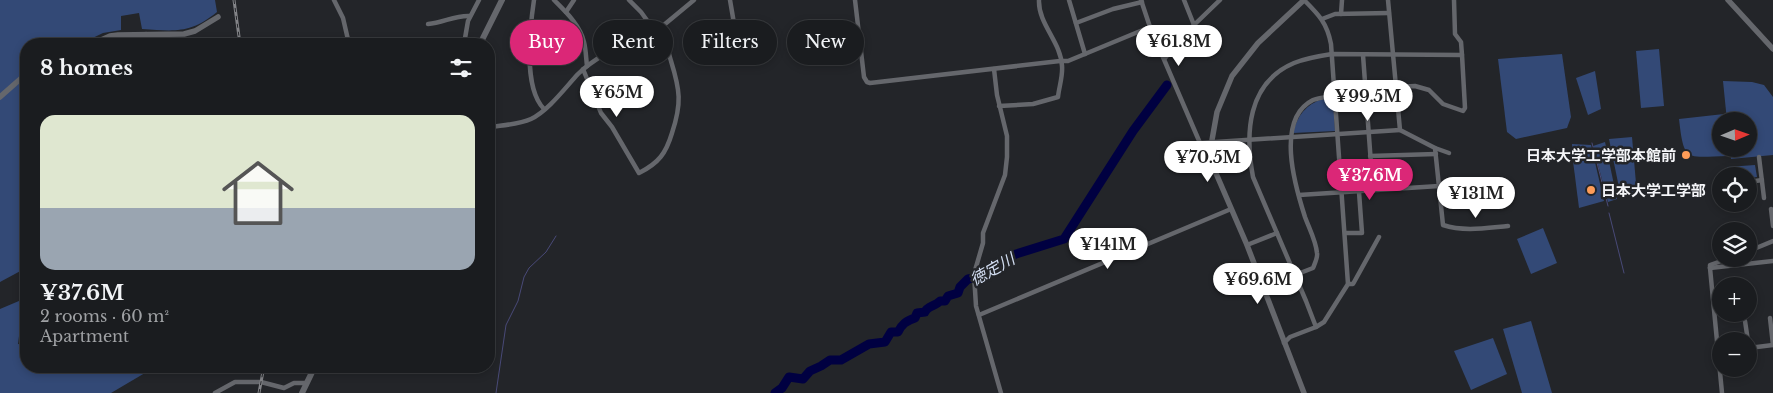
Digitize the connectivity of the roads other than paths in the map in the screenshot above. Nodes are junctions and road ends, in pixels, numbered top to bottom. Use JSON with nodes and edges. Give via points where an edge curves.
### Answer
{"nodes":[{"id":1,"x":334,"y":0,"type":"edge"},
{"id":2,"x":479,"y":0,"type":"edge"},
{"id":3,"x":502,"y":0,"type":"edge"},
{"id":4,"x":534,"y":0,"type":"edge"},
{"id":5,"x":554,"y":0,"type":"edge"},
{"id":6,"x":574,"y":0,"type":"edge"},
{"id":7,"x":629,"y":0,"type":"edge"},
{"id":8,"x":694,"y":0,"type":"edge"},
{"id":9,"x":730,"y":0,"type":"edge"},
{"id":10,"x":855,"y":0,"type":"edge"},
{"id":11,"x":1039,"y":0,"type":"edge"},
{"id":12,"x":1069,"y":0,"type":"edge"},
{"id":13,"x":1184,"y":0,"type":"edge"},
{"id":14,"x":1220,"y":0,"type":"edge"},
{"id":15,"x":1304,"y":0,"type":"edge"},
{"id":16,"x":1342,"y":0,"type":"edge"},
{"id":17,"x":1388,"y":0,"type":"edge"},
{"id":18,"x":1454,"y":0,"type":"edge"},
{"id":19,"x":1728,"y":0,"type":"edge"},
{"id":20,"x":1142,"y":1,"type":"edge"},
{"id":21,"x":566,"y":12,"type":"junction"},
{"id":22,"x":1389,"y":13,"type":"junction"},
{"id":23,"x":1340,"y":14,"type":"junction"},
{"id":24,"x":470,"y":16,"type":"junction"},
{"id":25,"x":218,"y":17,"type":"dead end"},
{"id":26,"x":1322,"y":19,"type":"junction"},
{"id":27,"x":648,"y":20,"type":"edge"},
{"id":28,"x":668,"y":20,"type":"edge"},
{"id":29,"x":734,"y":20,"type":"edge"},
{"id":30,"x":1076,"y":23,"type":"junction"},
{"id":31,"x":428,"y":24,"type":"dead end"},
{"id":32,"x":1194,"y":24,"type":"junction"},
{"id":33,"x":1150,"y":27,"type":"junction"},
{"id":34,"x":146,"y":34,"type":"junction"},
{"id":35,"x":108,"y":38,"type":"edge"},
{"id":36,"x":146,"y":38,"type":"edge"},
{"id":37,"x":347,"y":38,"type":"edge"},
{"id":38,"x":465,"y":38,"type":"edge"},
{"id":39,"x":483,"y":38,"type":"edge"},
{"id":40,"x":1773,"y":49,"type":"edge"},
{"id":41,"x":1085,"y":54,"type":"junction"},
{"id":42,"x":1332,"y":54,"type":"junction"},
{"id":43,"x":1363,"y":54,"type":"junction"},
{"id":44,"x":1393,"y":55,"type":"junction"},
{"id":45,"x":1462,"y":55,"type":"junction"},
{"id":46,"x":1165,"y":58,"type":"junction"},
{"id":47,"x":1061,"y":61,"type":"junction"},
{"id":48,"x":593,"y":63,"type":"edge"},
{"id":49,"x":673,"y":65,"type":"edge"},
{"id":50,"x":585,"y":68,"type":"junction"},
{"id":51,"x":994,"y":69,"type":"junction"},
{"id":52,"x":20,"y":79,"type":"edge"},
{"id":53,"x":1396,"y":87,"type":"junction"},
{"id":54,"x":1336,"y":96,"type":"junction"},
{"id":55,"x":0,"y":97,"type":"edge"},
{"id":56,"x":999,"y":106,"type":"junction"},
{"id":57,"x":544,"y":109,"type":"junction"},
{"id":58,"x":495,"y":126,"type":"edge"},
{"id":59,"x":1400,"y":130,"type":"junction"},
{"id":60,"x":1369,"y":132,"type":"junction"},
{"id":61,"x":1338,"y":134,"type":"junction"},
{"id":62,"x":1291,"y":136,"type":"junction"},
{"id":63,"x":1248,"y":138,"type":"junction"},
{"id":64,"x":1212,"y":142,"type":"junction"},
{"id":65,"x":1435,"y":148,"type":"junction"},
{"id":66,"x":1449,"y":153,"type":"dead end"},
{"id":67,"x":1436,"y":154,"type":"junction"},
{"id":68,"x":1370,"y":156,"type":"junction"},
{"id":69,"x":1759,"y":157,"type":"dead end"},
{"id":70,"x":1762,"y":180,"type":"junction"},
{"id":71,"x":1757,"y":181,"type":"edge"},
{"id":72,"x":1439,"y":186,"type":"junction"},
{"id":73,"x":1372,"y":191,"type":"junction"},
{"id":74,"x":1359,"y":192,"type":"junction"},
{"id":75,"x":1342,"y":193,"type":"junction"},
{"id":76,"x":1299,"y":196,"type":"junction"},
{"id":77,"x":1764,"y":198,"type":"dead end"},
{"id":78,"x":1231,"y":209,"type":"junction"},
{"id":79,"x":1770,"y":210,"type":"dead end"},
{"id":80,"x":1508,"y":226,"type":"dead end"},
{"id":81,"x":1773,"y":226,"type":"edge"},
{"id":82,"x":1277,"y":232,"type":"junction"},
{"id":83,"x":1345,"y":233,"type":"junction"},
{"id":84,"x":1379,"y":237,"type":"dead end"},
{"id":85,"x":1773,"y":241,"type":"edge"},
{"id":86,"x":1247,"y":245,"type":"junction"},
{"id":87,"x":1757,"y":247,"type":"edge"},
{"id":88,"x":1773,"y":261,"type":"edge"},
{"id":89,"x":1712,"y":264,"type":"edge"},
{"id":90,"x":1710,"y":268,"type":"junction"},
{"id":91,"x":1295,"y":275,"type":"junction"},
{"id":92,"x":1348,"y":284,"type":"junction"},
{"id":93,"x":978,"y":314,"type":"junction"},
{"id":94,"x":1770,"y":318,"type":"dead end"},
{"id":95,"x":1316,"y":326,"type":"junction"},
{"id":96,"x":1718,"y":332,"type":"edge"},
{"id":97,"x":1284,"y":343,"type":"junction"},
{"id":98,"x":1773,"y":345,"type":"edge"},
{"id":99,"x":1757,"y":347,"type":"edge"},
{"id":100,"x":312,"y":373,"type":"edge"},
{"id":101,"x":1721,"y":377,"type":"edge"},
{"id":102,"x":307,"y":383,"type":"junction"},
{"id":103,"x":215,"y":393,"type":"edge"},
{"id":104,"x":302,"y":393,"type":"edge"},
{"id":105,"x":1000,"y":393,"type":"edge"},
{"id":106,"x":1304,"y":393,"type":"edge"},
{"id":107,"x":1722,"y":393,"type":"edge"}],
"edges":[{"from":1,"to":37,"type":"street"},
{"from":2,"to":24,"type":"street"},
{"from":3,"to":39,"type":"main road"},
{"from":4,"to":57,"type":"street","via":[[530,71]]},
{"from":5,"to":21,"type":"street"},
{"from":6,"to":21,"type":"street"},
{"from":7,"to":27,"type":"street"},
{"from":8,"to":28,"type":"street"},
{"from":9,"to":29,"type":"street"},
{"from":10,"to":51,"type":"street","via":[[864,77],[868,83]]},
{"from":11,"to":47,"type":"street","via":[[1042,16]]},
{"from":12,"to":30,"type":"street"},
{"from":13,"to":32,"type":"street"},
{"from":14,"to":32,"type":"street"},
{"from":15,"to":26,"type":"street"},
{"from":15,"to":64,"type":"street","via":[[1258,43],[1232,76],[1217,112]]},
{"from":16,"to":23,"type":"street"},
{"from":17,"to":22,"type":"street"},
{"from":18,"to":45,"type":"street","via":[[1455,34],[1461,42]]},
{"from":19,"to":40,"type":"street"},
{"from":20,"to":30,"type":"street"},
{"from":20,"to":33,"type":"street"},
{"from":21,"to":50,"type":"street","via":[[583,38]]},
{"from":22,"to":23,"type":"street"},
{"from":22,"to":44,"type":"street"},
{"from":23,"to":26,"type":"street"},
{"from":24,"to":31,"type":"street"},
{"from":24,"to":38,"type":"street"},
{"from":25,"to":34,"type":"street","via":[[184,34]]},
{"from":26,"to":42,"type":"street"},
{"from":30,"to":41,"type":"street"},
{"from":32,"to":46,"type":"street"},
{"from":33,"to":41,"type":"street"},
{"from":33,"to":46,"type":"street"},
{"from":34,"to":35,"type":"street","via":[[118,34]]},
{"from":34,"to":36,"type":"street"},
{"from":41,"to":47,"type":"street"},
{"from":42,"to":43,"type":"street"},
{"from":42,"to":54,"type":"street"},
{"from":42,"to":63,"type":"street","via":[[1294,63],[1274,75],[1254,108]]},
{"from":43,"to":44,"type":"street"},
{"from":43,"to":60,"type":"street"},
{"from":44,"to":45,"type":"street"},
{"from":44,"to":53,"type":"street"},
{"from":45,"to":53,"type":"street","via":[[1463,111],[1443,104],[1429,90],[1415,86]]},
{"from":46,"to":64,"type":"street","via":[[1200,142]]},
{"from":47,"to":51,"type":"street"},
{"from":47,"to":56,"type":"street","via":[[1057,98],[1034,104]]},
{"from":48,"to":50,"type":"street"},
{"from":49,"to":50,"type":"street","via":[[678,82],[679,113],[670,143],[657,161],[639,173],[601,113]]},
{"from":50,"to":57,"type":"street"},
{"from":51,"to":56,"type":"street"},
{"from":52,"to":55,"type":"street"},
{"from":53,"to":59,"type":"street"},
{"from":54,"to":61,"type":"street"},
{"from":54,"to":62,"type":"street","via":[[1321,98],[1302,109],[1292,126]]},
{"from":56,"to":93,"type":"street","via":[[1007,136],[1008,157],[974,270]]},
{"from":57,"to":58,"type":"street","via":[[523,122]]},
{"from":59,"to":60,"type":"street"},
{"from":59,"to":65,"type":"street"},
{"from":60,"to":61,"type":"street"},
{"from":60,"to":68,"type":"street"},
{"from":61,"to":62,"type":"street"},
{"from":61,"to":75,"type":"street"},
{"from":62,"to":63,"type":"street"},
{"from":62,"to":76,"type":"street"},
{"from":63,"to":64,"type":"street"},
{"from":63,"to":82,"type":"street","via":[[1253,177]]},
{"from":64,"to":78,"type":"street","via":[[1215,171]]},
{"from":65,"to":66,"type":"street"},
{"from":65,"to":67,"type":"street"},
{"from":67,"to":68,"type":"street"},
{"from":67,"to":72,"type":"street"},
{"from":68,"to":73,"type":"street"},
{"from":69,"to":70,"type":"street"},
{"from":70,"to":71,"type":"street"},
{"from":70,"to":77,"type":"street"},
{"from":72,"to":73,"type":"street"},
{"from":72,"to":80,"type":"street","via":[[1443,225],[1454,229]]},
{"from":73,"to":74,"type":"street"},
{"from":74,"to":75,"type":"street"},
{"from":74,"to":83,"type":"street","via":[[1362,233]]},
{"from":75,"to":76,"type":"street"},
{"from":75,"to":83,"type":"street"},
{"from":76,"to":91,"type":"street","via":[[1318,254],[1313,268]]},
{"from":78,"to":86,"type":"street"},
{"from":78,"to":93,"type":"street"},
{"from":79,"to":81,"type":"street"},
{"from":82,"to":86,"type":"street"},
{"from":82,"to":91,"type":"street"},
{"from":83,"to":92,"type":"street"},
{"from":84,"to":92,"type":"street","via":[[1353,284]]},
{"from":85,"to":87,"type":"street"},
{"from":86,"to":97,"type":"street"},
{"from":88,"to":90,"type":"street"},
{"from":89,"to":90,"type":"street"},
{"from":90,"to":96,"type":"street"},
{"from":91,"to":95,"type":"street"},
{"from":92,"to":95,"type":"street","via":[[1324,322]]},
{"from":93,"to":105,"type":"street"},
{"from":94,"to":98,"type":"street"},
{"from":95,"to":97,"type":"street"},
{"from":97,"to":106,"type":"street"},
{"from":98,"to":99,"type":"street"},
{"from":100,"to":102,"type":"main road"},
{"from":101,"to":107,"type":"street"},
{"from":102,"to":103,"type":"street","via":[[294,383],[284,388],[262,382],[240,382]]},
{"from":102,"to":104,"type":"main road"}]}
